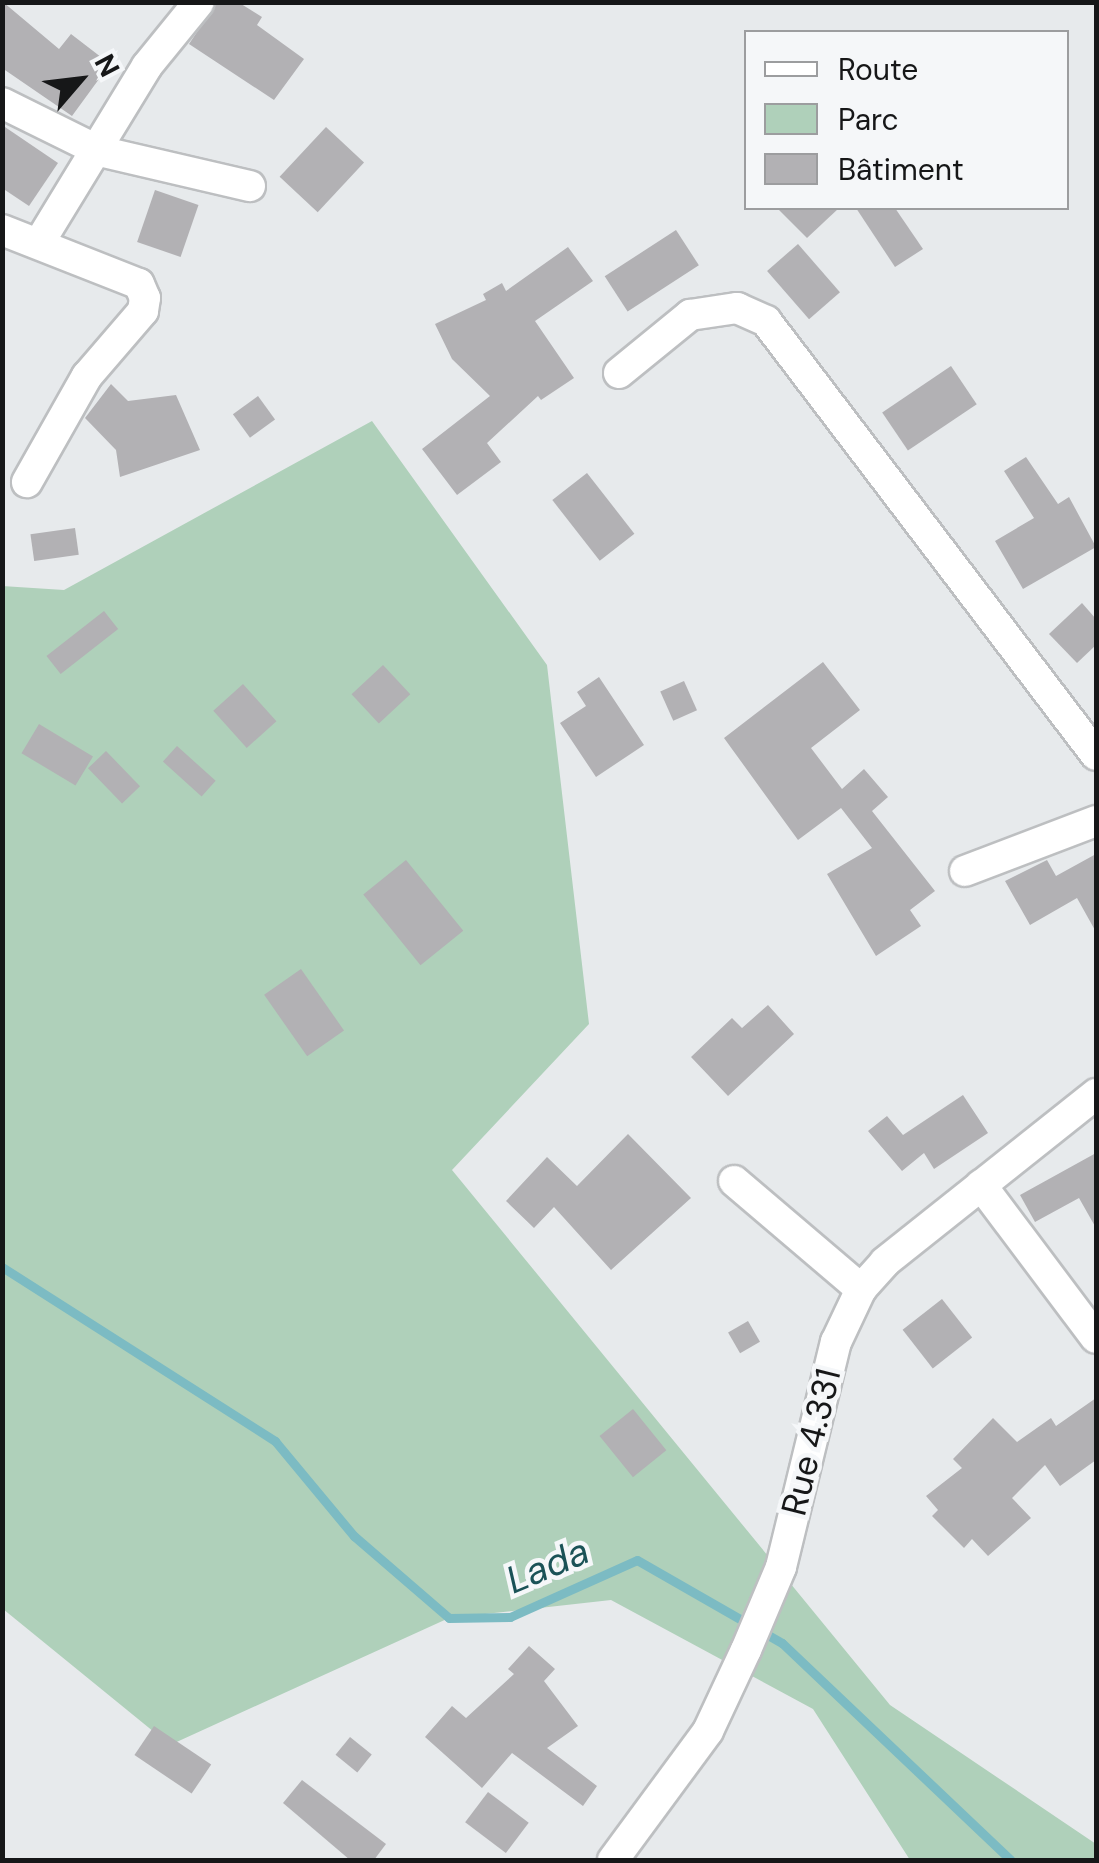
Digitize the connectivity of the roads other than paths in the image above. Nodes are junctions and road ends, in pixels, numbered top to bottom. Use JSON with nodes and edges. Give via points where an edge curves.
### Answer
{"nodes":[{"id":1,"x":199,"y":2,"type":"edge"},
{"id":2,"x":2,"y":103,"type":"edge"},
{"id":3,"x":99,"y":151,"type":"junction"},
{"id":4,"x":250,"y":186,"type":"dead end"},
{"id":5,"x":2,"y":230,"type":"edge"},
{"id":6,"x":39,"y":243,"type":"junction"},
{"id":7,"x":620,"y":373,"type":"dead end"},
{"id":8,"x":27,"y":482,"type":"dead end"},
{"id":9,"x":1087,"y":720,"type":"edge"},
{"id":10,"x":1096,"y":754,"type":"edge"},
{"id":11,"x":1096,"y":821,"type":"edge"},
{"id":12,"x":965,"y":872,"type":"dead end"},
{"id":13,"x":1096,"y":1094,"type":"edge"},
{"id":14,"x":734,"y":1181,"type":"dead end"},
{"id":15,"x":981,"y":1185,"type":"junction"},
{"id":16,"x":861,"y":1289,"type":"junction"},
{"id":17,"x":1096,"y":1338,"type":"edge"},
{"id":18,"x":613,"y":1860,"type":"edge"}],
"edges":[{"from":1,"to":3,"type":"street","via":[[147,66]]},
{"from":2,"to":3,"type":"street"},
{"from":3,"to":4,"type":"street"},
{"from":3,"to":6,"type":"street"},
{"from":5,"to":6,"type":"street"},
{"from":6,"to":8,"type":"street","via":[[139,284],[146,298],[86,376]]},
{"from":7,"to":9,"type":"street","via":[[690,315],[737,308],[766,321]]},
{"from":9,"to":10,"type":"street"},
{"from":11,"to":12,"type":"street"},
{"from":13,"to":15,"type":"street","name":"Rue 4.331"},
{"from":14,"to":16,"type":"street"},
{"from":15,"to":16,"type":"street","name":"Rue 4.331"},
{"from":15,"to":17,"type":"street"},
{"from":16,"to":18,"type":"street","name":"Rue 4.331","via":[[836,1342],[781,1567],[746,1650],[708,1731]]}]}
